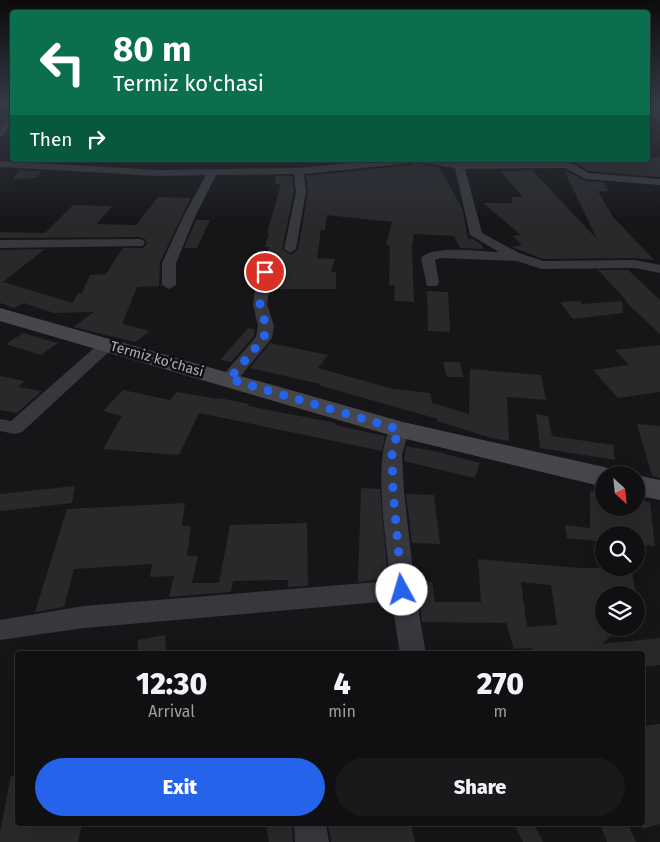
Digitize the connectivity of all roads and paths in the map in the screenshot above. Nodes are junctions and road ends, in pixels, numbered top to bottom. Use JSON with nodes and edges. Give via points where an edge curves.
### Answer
{"nodes":[{"id":1,"x":392,"y":162,"type":"edge"},
{"id":2,"x":435,"y":162,"type":"edge"},
{"id":3,"x":0,"y":164,"type":"edge"},
{"id":4,"x":458,"y":166,"type":"junction"},
{"id":5,"x":212,"y":172,"type":"junction"},
{"id":6,"x":299,"y":172,"type":"junction"},
{"id":7,"x":660,"y":182,"type":"edge"},
{"id":8,"x":139,"y":243,"type":"dead end"},
{"id":9,"x":0,"y":244,"type":"edge"},
{"id":10,"x":290,"y":249,"type":"dead end"},
{"id":11,"x":519,"y":257,"type":"junction"},
{"id":12,"x":660,"y":270,"type":"edge"},
{"id":13,"x":265,"y":272,"type":"dead end"},
{"id":14,"x":432,"y":283,"type":"dead end"},
{"id":15,"x":169,"y":285,"type":"dead end"},
{"id":16,"x":0,"y":314,"type":"edge"},
{"id":17,"x":107,"y":345,"type":"junction"},
{"id":18,"x":229,"y":379,"type":"junction"},
{"id":19,"x":0,"y":426,"type":"edge"},
{"id":20,"x":398,"y":429,"type":"junction"},
{"id":21,"x":595,"y":475,"type":"edge"},
{"id":22,"x":645,"y":487,"type":"edge"},
{"id":23,"x":660,"y":491,"type":"edge"},
{"id":24,"x":402,"y":590,"type":"junction"},
{"id":25,"x":2,"y":630,"type":"dead end"},
{"id":26,"x":412,"y":651,"type":"edge"},
{"id":27,"x":310,"y":826,"type":"edge"},
{"id":28,"x":312,"y":842,"type":"edge"}],
"edges":[{"from":1,"to":6,"type":"street"},
{"from":2,"to":4,"type":"street"},
{"from":3,"to":5,"type":"street","via":[[159,173]]},
{"from":4,"to":7,"type":"street","via":[[565,165],[586,176]]},
{"from":4,"to":11,"type":"street","via":[[476,235]]},
{"from":5,"to":6,"type":"street"},
{"from":5,"to":15,"type":"street","via":[[170,263]]},
{"from":6,"to":10,"type":"street","via":[[301,192]]},
{"from":8,"to":9,"type":"street"},
{"from":11,"to":12,"type":"street","via":[[549,266],[635,264]]},
{"from":11,"to":14,"type":"street","via":[[432,256],[428,258]]},
{"from":13,"to":18,"type":"street","via":[[260,304],[266,326],[264,338]]},
{"from":16,"to":17,"type":"main road","name":"Termiz ko'chasi"},
{"from":17,"to":18,"type":"main road","name":"Termiz ko'chasi"},
{"from":17,"to":19,"type":"street","via":[[15,428]]},
{"from":18,"to":20,"type":"main road","name":"Termiz ko'chasi"},
{"from":20,"to":21,"type":"main road","name":"Termiz ko'chasi"},
{"from":20,"to":24,"type":"street","via":[[392,455]]},
{"from":22,"to":23,"type":"main road"},
{"from":24,"to":25,"type":"street","via":[[84,617]]},
{"from":24,"to":26,"type":"street"},
{"from":27,"to":28,"type":"street"}]}
